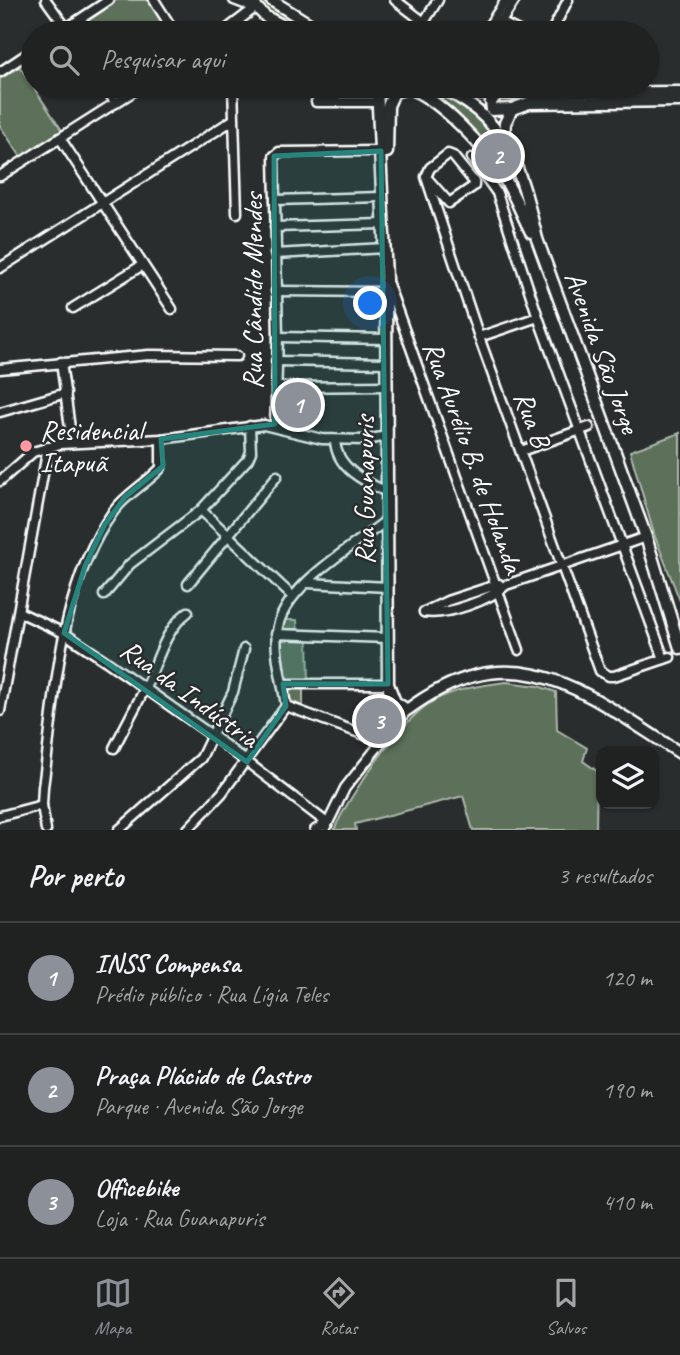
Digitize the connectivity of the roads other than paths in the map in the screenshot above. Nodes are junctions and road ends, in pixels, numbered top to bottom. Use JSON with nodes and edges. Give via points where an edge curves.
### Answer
{"nodes":[{"id":1,"x":46,"y":0,"type":"edge"},
{"id":2,"x":110,"y":0,"type":"edge"},
{"id":3,"x":154,"y":0,"type":"edge"},
{"id":4,"x":234,"y":0,"type":"edge"},
{"id":5,"x":271,"y":0,"type":"edge"},
{"id":6,"x":395,"y":0,"type":"edge"},
{"id":7,"x":438,"y":0,"type":"edge"},
{"id":8,"x":506,"y":0,"type":"edge"},
{"id":9,"x":515,"y":0,"type":"edge"},
{"id":10,"x":568,"y":0,"type":"edge"},
{"id":11,"x":252,"y":4,"type":"edge"},
{"id":12,"x":497,"y":20,"type":"joint"},
{"id":13,"x":58,"y":21,"type":"edge"},
{"id":14,"x":80,"y":21,"type":"edge"},
{"id":15,"x":167,"y":21,"type":"edge"},
{"id":16,"x":240,"y":21,"type":"edge"},
{"id":17,"x":278,"y":21,"type":"edge"},
{"id":18,"x":305,"y":21,"type":"edge"},
{"id":19,"x":423,"y":21,"type":"edge"},
{"id":20,"x":425,"y":21,"type":"edge"},
{"id":21,"x":557,"y":21,"type":"edge"},
{"id":22,"x":21,"y":58,"type":"edge"},
{"id":23,"x":0,"y":72,"type":"edge"},
{"id":24,"x":659,"y":92,"type":"edge"},
{"id":25,"x":680,"y":92,"type":"edge"},
{"id":26,"x":112,"y":98,"type":"edge"},
{"id":27,"x":124,"y":98,"type":"edge"},
{"id":28,"x":233,"y":98,"type":"edge"},
{"id":29,"x":378,"y":98,"type":"edge"},
{"id":30,"x":391,"y":98,"type":"edge"},
{"id":31,"x":427,"y":98,"type":"edge"},
{"id":32,"x":461,"y":98,"type":"edge"},
{"id":33,"x":493,"y":98,"type":"edge"},
{"id":34,"x":680,"y":101,"type":"edge"},
{"id":35,"x":316,"y":102,"type":"dead end"},
{"id":36,"x":378,"y":102,"type":"junction"},
{"id":37,"x":116,"y":103,"type":"junction"},
{"id":38,"x":512,"y":109,"type":"junction"},
{"id":39,"x":233,"y":120,"type":"junction"},
{"id":40,"x":504,"y":136,"type":"junction"},
{"id":41,"x":60,"y":138,"type":"junction"},
{"id":42,"x":381,"y":151,"type":"junction"},
{"id":43,"x":472,"y":158,"type":"dead end"},
{"id":44,"x":0,"y":176,"type":"edge"},
{"id":45,"x":426,"y":177,"type":"junction"},
{"id":46,"x":382,"y":197,"type":"junction"},
{"id":47,"x":275,"y":200,"type":"junction"},
{"id":48,"x":102,"y":201,"type":"junction"},
{"id":49,"x":237,"y":213,"type":"dead end"},
{"id":50,"x":383,"y":224,"type":"junction"},
{"id":51,"x":275,"y":227,"type":"junction"},
{"id":52,"x":384,"y":248,"type":"junction"},
{"id":53,"x":275,"y":254,"type":"junction"},
{"id":54,"x":544,"y":258,"type":"junction"},
{"id":55,"x":141,"y":266,"type":"junction"},
{"id":56,"x":0,"y":268,"type":"edge"},
{"id":57,"x":386,"y":278,"type":"junction"},
{"id":58,"x":276,"y":291,"type":"junction"},
{"id":59,"x":386,"y":292,"type":"junction"},
{"id":60,"x":73,"y":308,"type":"dead end"},
{"id":61,"x":172,"y":309,"type":"dead end"},
{"id":62,"x":538,"y":317,"type":"junction"},
{"id":63,"x":278,"y":337,"type":"junction"},
{"id":64,"x":479,"y":337,"type":"junction"},
{"id":65,"x":386,"y":339,"type":"junction"},
{"id":66,"x":237,"y":356,"type":"dead end"},
{"id":67,"x":276,"y":361,"type":"junction"},
{"id":68,"x":61,"y":362,"type":"junction"},
{"id":69,"x":386,"y":363,"type":"junction"},
{"id":70,"x":0,"y":369,"type":"edge"},
{"id":71,"x":387,"y":386,"type":"junction"},
{"id":72,"x":276,"y":387,"type":"junction"},
{"id":73,"x":66,"y":393,"type":"junction"},
{"id":74,"x":0,"y":412,"type":"edge"},
{"id":75,"x":250,"y":426,"type":"junction"},
{"id":76,"x":275,"y":426,"type":"junction"},
{"id":77,"x":585,"y":429,"type":"junction"},
{"id":78,"x":387,"y":436,"type":"junction"},
{"id":79,"x":162,"y":439,"type":"junction"},
{"id":80,"x":335,"y":440,"type":"junction"},
{"id":81,"x":72,"y":443,"type":"junction"},
{"id":82,"x":48,"y":447,"type":"junction"},
{"id":83,"x":521,"y":451,"type":"junction"},
{"id":84,"x":277,"y":476,"type":"dead end"},
{"id":85,"x":0,"y":481,"type":"edge"},
{"id":86,"x":387,"y":492,"type":"junction"},
{"id":87,"x":201,"y":510,"type":"junction"},
{"id":88,"x":637,"y":511,"type":"junction"},
{"id":89,"x":387,"y":520,"type":"junction"},
{"id":90,"x":228,"y":537,"type":"junction"},
{"id":91,"x":640,"y":539,"type":"junction"},
{"id":92,"x":622,"y":545,"type":"junction"},
{"id":93,"x":561,"y":566,"type":"junction"},
{"id":94,"x":306,"y":583,"type":"junction"},
{"id":95,"x":188,"y":584,"type":"dead end"},
{"id":96,"x":388,"y":587,"type":"junction"},
{"id":97,"x":497,"y":588,"type":"junction"},
{"id":98,"x":104,"y":595,"type":"dead end"},
{"id":99,"x":292,"y":596,"type":"junction"},
{"id":100,"x":19,"y":611,"type":"junction"},
{"id":101,"x":188,"y":612,"type":"dead end"},
{"id":102,"x":64,"y":633,"type":"junction"},
{"id":103,"x":276,"y":634,"type":"junction"},
{"id":104,"x":388,"y":638,"type":"junction"},
{"id":105,"x":680,"y":648,"type":"edge"},
{"id":106,"x":244,"y":649,"type":"dead end"},
{"id":107,"x":519,"y":650,"type":"dead end"},
{"id":108,"x":671,"y":658,"type":"edge"},
{"id":109,"x":283,"y":684,"type":"junction"},
{"id":110,"x":388,"y":684,"type":"junction"},
{"id":111,"x":145,"y":688,"type":"junction"},
{"id":112,"x":286,"y":706,"type":"junction"},
{"id":113,"x":407,"y":710,"type":"junction"},
{"id":114,"x":0,"y":711,"type":"edge"},
{"id":115,"x":389,"y":731,"type":"junction"},
{"id":116,"x":213,"y":736,"type":"junction"},
{"id":117,"x":381,"y":741,"type":"junction"},
{"id":118,"x":114,"y":748,"type":"dead end"},
{"id":119,"x":680,"y":753,"type":"edge"},
{"id":120,"x":247,"y":762,"type":"junction"},
{"id":121,"x":42,"y":805,"type":"junction"},
{"id":122,"x":0,"y":816,"type":"edge"},
{"id":123,"x":326,"y":826,"type":"edge"},
{"id":124,"x":46,"y":830,"type":"edge"},
{"id":125,"x":119,"y":830,"type":"edge"},
{"id":126,"x":187,"y":830,"type":"edge"},
{"id":127,"x":316,"y":830,"type":"edge"}],
"edges":[{"from":1,"to":13,"type":"street"},
{"from":2,"to":14,"type":"street"},
{"from":3,"to":15,"type":"street"},
{"from":4,"to":11,"type":"street"},
{"from":5,"to":18,"type":"main road"},
{"from":6,"to":19,"type":"street"},
{"from":7,"to":20,"type":"street"},
{"from":8,"to":12,"type":"street"},
{"from":9,"to":12,"type":"street"},
{"from":10,"to":21,"type":"street"},
{"from":11,"to":16,"type":"street"},
{"from":11,"to":17,"type":"main road"},
{"from":22,"to":23,"type":"street"},
{"from":24,"to":25,"type":"main road"},
{"from":26,"to":37,"type":"street"},
{"from":27,"to":37,"type":"street"},
{"from":28,"to":39,"type":"street"},
{"from":29,"to":36,"type":"main road","name":"Rua Guanapuris"},
{"from":30,"to":52,"type":"main road","name":"Rua Guanapuris"},
{"from":31,"to":54,"type":"main road","via":[[502,174]]},
{"from":32,"to":40,"type":"main road","name":"Avenida São Jorge"},
{"from":33,"to":38,"type":"main road","via":[[492,110]]},
{"from":34,"to":38,"type":"main road","via":[[538,102]]},
{"from":35,"to":36,"type":"street"},
{"from":36,"to":42,"type":"main road","name":"Rua Guanapuris"},
{"from":37,"to":41,"type":"street"},
{"from":38,"to":40,"type":"main road"},
{"from":39,"to":48,"type":"street"},
{"from":39,"to":49,"type":"street"},
{"from":40,"to":54,"type":"main road","name":"Avenida São Jorge"},
{"from":41,"to":44,"type":"street"},
{"from":41,"to":48,"type":"street"},
{"from":42,"to":46,"type":"main road","name":"Rua Guanapuris"},
{"from":42,"to":47,"type":"street","name":"Rua Cândido Mendes","via":[[279,152],[274,156]]},
{"from":43,"to":62,"type":"street","via":[[497,193]]},
{"from":45,"to":45,"type":"street","via":[[430,168],[448,155],[474,186],[449,203]]},
{"from":45,"to":64,"type":"street","name":"Rua B"},
{"from":46,"to":47,"type":"street"},
{"from":46,"to":50,"type":"main road","name":"Rua Guanapuris"},
{"from":47,"to":51,"type":"street","name":"Rua Cândido Mendes"},
{"from":48,"to":55,"type":"street"},
{"from":48,"to":56,"type":"street"},
{"from":50,"to":51,"type":"street"},
{"from":50,"to":52,"type":"main road","name":"Rua Guanapuris"},
{"from":51,"to":53,"type":"street","name":"Rua Cândido Mendes"},
{"from":52,"to":53,"type":"street"},
{"from":52,"to":57,"type":"main road","name":"Rua Guanapuris"},
{"from":53,"to":58,"type":"street","name":"Rua Cândido Mendes"},
{"from":54,"to":88,"type":"main road","name":"Avenida São Jorge"},
{"from":55,"to":60,"type":"street"},
{"from":55,"to":61,"type":"street"},
{"from":57,"to":59,"type":"main road","name":"Rua Guanapuris"},
{"from":57,"to":97,"type":"street","name":"Rua Aurélio B. de Holanda"},
{"from":58,"to":59,"type":"street"},
{"from":58,"to":63,"type":"street","name":"Rua Cândido Mendes"},
{"from":59,"to":65,"type":"main road","name":"Rua Guanapuris"},
{"from":62,"to":64,"type":"street"},
{"from":62,"to":77,"type":"street"},
{"from":63,"to":65,"type":"street"},
{"from":63,"to":67,"type":"street","name":"Rua Cândido Mendes"},
{"from":64,"to":83,"type":"street","name":"Rua B"},
{"from":65,"to":69,"type":"main road","name":"Rua Guanapuris"},
{"from":66,"to":68,"type":"street","via":[[149,355]]},
{"from":67,"to":69,"type":"street"},
{"from":67,"to":72,"type":"street","name":"Rua Cândido Mendes"},
{"from":68,"to":70,"type":"street"},
{"from":68,"to":73,"type":"street"},
{"from":69,"to":71,"type":"main road","name":"Rua Guanapuris"},
{"from":71,"to":72,"type":"street"},
{"from":71,"to":78,"type":"main road","name":"Rua Guanapuris"},
{"from":72,"to":76,"type":"street","name":"Rua Cândido Mendes"},
{"from":73,"to":74,"type":"street"},
{"from":73,"to":81,"type":"street"},
{"from":75,"to":76,"type":"street"},
{"from":75,"to":79,"type":"street"},
{"from":75,"to":87,"type":"street","via":[[250,456]]},
{"from":76,"to":80,"type":"street"},
{"from":77,"to":83,"type":"street"},
{"from":77,"to":92,"type":"street"},
{"from":78,"to":80,"type":"street"},
{"from":78,"to":86,"type":"main road","name":"Rua Guanapuris"},
{"from":79,"to":81,"type":"street"},
{"from":79,"to":102,"type":"street","via":[[161,468],[125,497],[105,524],[85,566]]},
{"from":80,"to":86,"type":"street","via":[[347,467]]},
{"from":81,"to":82,"type":"street"},
{"from":82,"to":85,"type":"street","via":[[21,460]]},
{"from":82,"to":100,"type":"street"},
{"from":83,"to":93,"type":"street","name":"Rua B"},
{"from":84,"to":90,"type":"street"},
{"from":86,"to":89,"type":"main road","name":"Rua Guanapuris"},
{"from":87,"to":90,"type":"street"},
{"from":87,"to":98,"type":"street","via":[[130,564]]},
{"from":88,"to":91,"type":"main road"},
{"from":88,"to":105,"type":"main road","name":"Avenida São Jorge"},
{"from":89,"to":94,"type":"street"},
{"from":89,"to":96,"type":"main road","name":"Rua Guanapuris"},
{"from":90,"to":95,"type":"street"},
{"from":90,"to":99,"type":"street"},
{"from":91,"to":92,"type":"street"},
{"from":91,"to":108,"type":"main road"},
{"from":92,"to":93,"type":"street"},
{"from":92,"to":108,"type":"street"},
{"from":93,"to":97,"type":"street"},
{"from":93,"to":108,"type":"street","name":"Rua B","via":[[603,674],[614,676]]},
{"from":94,"to":96,"type":"street"},
{"from":94,"to":99,"type":"street"},
{"from":96,"to":104,"type":"main road","name":"Rua Guanapuris"},
{"from":97,"to":97,"type":"street","via":[[424,612],[435,614]]},
{"from":97,"to":107,"type":"street","name":"Rua Aurélio B. de Holanda"},
{"from":99,"to":103,"type":"street","via":[[281,612]]},
{"from":100,"to":102,"type":"street","name":"Rua da Indústria"},
{"from":100,"to":114,"type":"street"},
{"from":101,"to":111,"type":"street","via":[[169,632]]},
{"from":102,"to":111,"type":"street","name":"Rua da Indústria"},
{"from":102,"to":121,"type":"street"},
{"from":103,"to":104,"type":"street"},
{"from":103,"to":109,"type":"street"},
{"from":104,"to":110,"type":"main road","name":"Rua Guanapuris"},
{"from":106,"to":116,"type":"street","via":[[233,692]]},
{"from":109,"to":110,"type":"street"},
{"from":109,"to":112,"type":"street"},
{"from":110,"to":113,"type":"main road","via":[[395,702]]},
{"from":110,"to":115,"type":"street","name":"Rua Guanapuris"},
{"from":111,"to":116,"type":"street","name":"Rua da Indústria"},
{"from":111,"to":118,"type":"street"},
{"from":112,"to":117,"type":"street"},
{"from":112,"to":120,"type":"street"},
{"from":113,"to":115,"type":"street"},
{"from":113,"to":119,"type":"main road","via":[[465,678],[506,671],[543,675],[592,697]]},
{"from":115,"to":117,"type":"street"},
{"from":116,"to":120,"type":"street","name":"Rua da Indústria"},
{"from":116,"to":125,"type":"street","via":[[193,766]]},
{"from":117,"to":123,"type":"street","via":[[345,788]]},
{"from":120,"to":123,"type":"street","name":"Rua da Indústria"},
{"from":120,"to":126,"type":"street"},
{"from":121,"to":122,"type":"street"},
{"from":121,"to":124,"type":"street"},
{"from":123,"to":127,"type":"street"}]}
